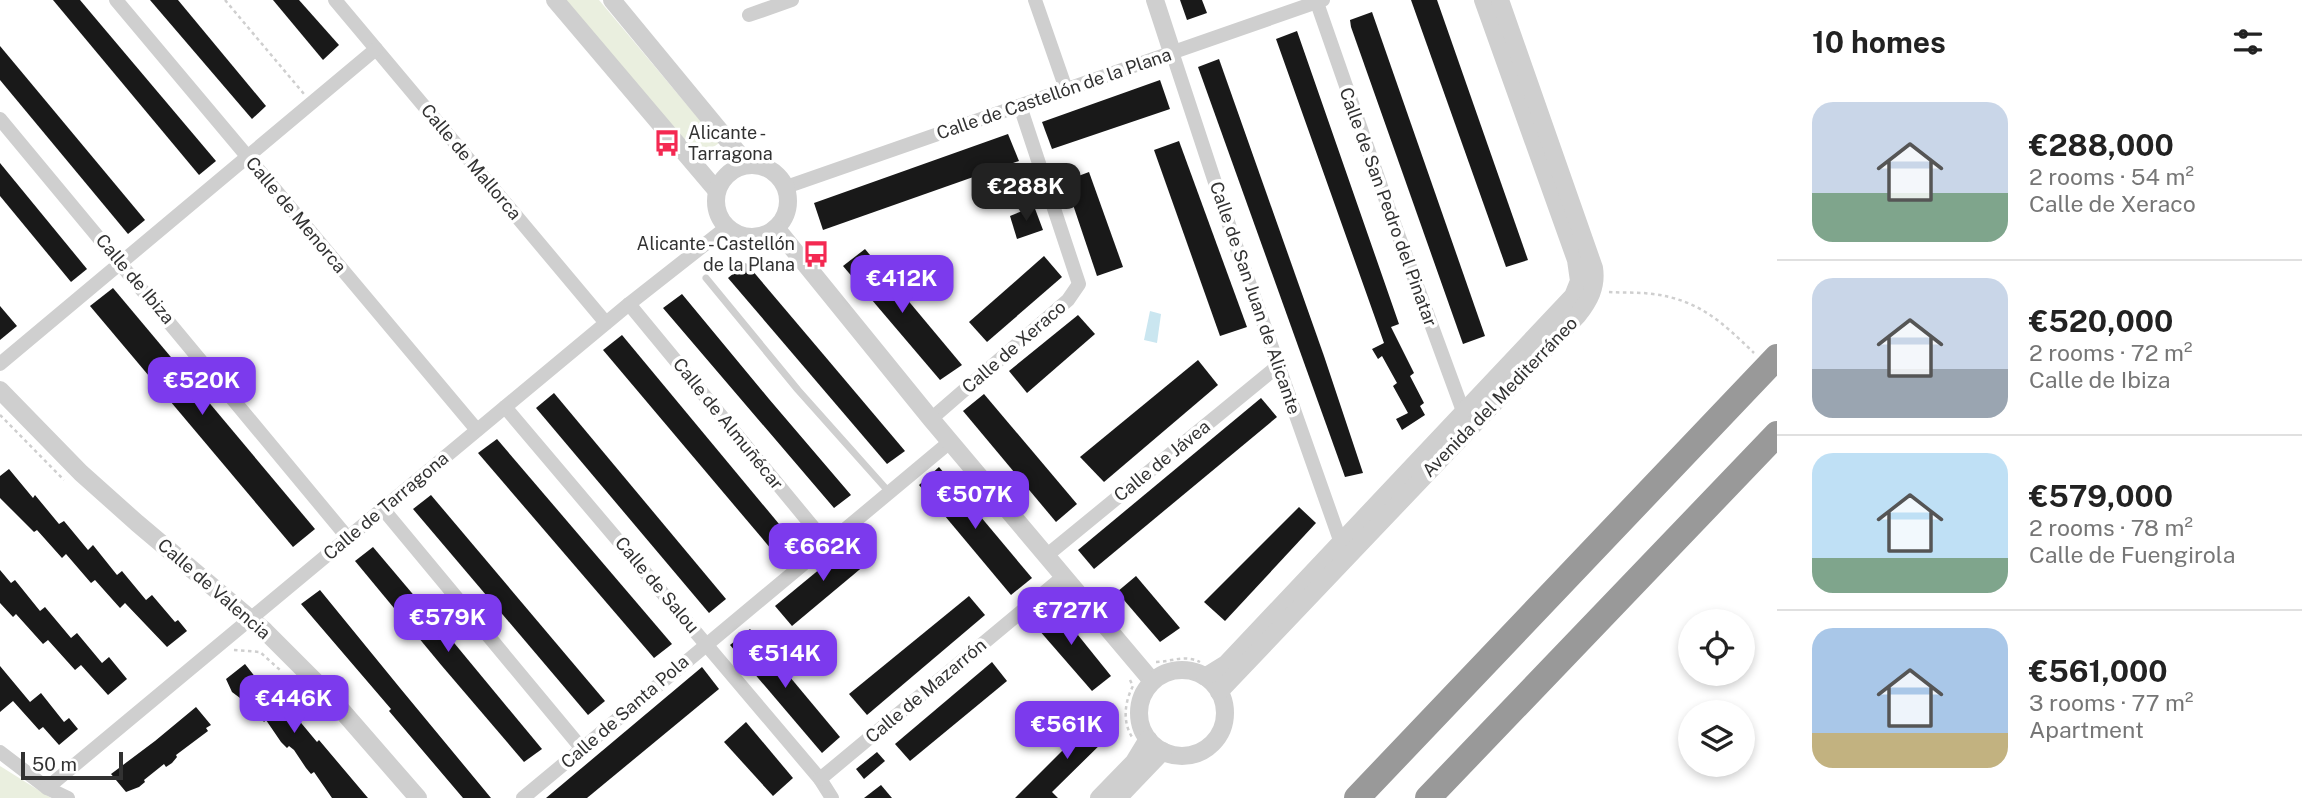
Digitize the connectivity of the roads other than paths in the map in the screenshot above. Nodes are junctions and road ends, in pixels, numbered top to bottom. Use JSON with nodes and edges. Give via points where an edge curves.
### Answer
{"nodes":[{"id":1,"x":116,"y":0,"type":"edge"},
{"id":2,"x":335,"y":0,"type":"edge"},
{"id":3,"x":555,"y":0,"type":"edge"},
{"id":4,"x":792,"y":0,"type":"edge"},
{"id":5,"x":1035,"y":0,"type":"edge"},
{"id":6,"x":1155,"y":0,"type":"edge"},
{"id":7,"x":1483,"y":0,"type":"edge"},
{"id":8,"x":1500,"y":0,"type":"edge"},
{"id":9,"x":1318,"y":1,"type":"edge"},
{"id":10,"x":620,"y":2,"type":"edge"},
{"id":11,"x":749,"y":15,"type":"dead end"},
{"id":12,"x":376,"y":49,"type":"junction"},
{"id":13,"x":1172,"y":52,"type":"junction"},
{"id":14,"x":1066,"y":89,"type":"junction"},
{"id":15,"x":1020,"y":106,"type":"junction"},
{"id":16,"x":0,"y":119,"type":"edge"},
{"id":17,"x":247,"y":157,"type":"junction"},
{"id":18,"x":748,"y":164,"type":"junction"},
{"id":19,"x":786,"y":187,"type":"junction"},
{"id":20,"x":717,"y":191,"type":"junction"},
{"id":21,"x":727,"y":227,"type":"junction"},
{"id":22,"x":776,"y":228,"type":"junction"},
{"id":23,"x":121,"y":263,"type":"junction"},
{"id":24,"x":706,"y":278,"type":"dead end"},
{"id":25,"x":629,"y":304,"type":"junction"},
{"id":26,"x":606,"y":323,"type":"junction"},
{"id":27,"x":1768,"y":357,"type":"edge"},
{"id":28,"x":0,"y":364,"type":"edge"},
{"id":29,"x":1278,"y":366,"type":"junction"},
{"id":30,"x":0,"y":390,"type":"edge"},
{"id":31,"x":505,"y":407,"type":"junction"},
{"id":32,"x":1463,"y":411,"type":"junction"},
{"id":33,"x":932,"y":419,"type":"junction"},
{"id":34,"x":477,"y":430,"type":"junction"},
{"id":35,"x":1777,"y":434,"type":"edge"},
{"id":36,"x":951,"y":441,"type":"junction"},
{"id":37,"x":889,"y":492,"type":"junction"},
{"id":38,"x":383,"y":509,"type":"junction"},
{"id":39,"x":348,"y":538,"type":"junction"},
{"id":40,"x":1341,"y":543,"type":"junction"},
{"id":41,"x":827,"y":544,"type":"junction"},
{"id":42,"x":1046,"y":556,"type":"junction"},
{"id":43,"x":1063,"y":577,"type":"junction"},
{"id":44,"x":251,"y":619,"type":"junction"},
{"id":45,"x":706,"y":643,"type":"junction"},
{"id":46,"x":1205,"y":671,"type":"junction"},
{"id":47,"x":1147,"y":675,"type":"junction"},
{"id":48,"x":1219,"y":692,"type":"junction"},
{"id":49,"x":1140,"y":742,"type":"junction"},
{"id":50,"x":583,"y":750,"type":"junction"},
{"id":51,"x":1163,"y":751,"type":"junction"},
{"id":52,"x":0,"y":752,"type":"edge"},
{"id":53,"x":820,"y":779,"type":"junction"},
{"id":54,"x":47,"y":788,"type":"junction"},
{"id":55,"x":68,"y":798,"type":"edge"},
{"id":56,"x":418,"y":798,"type":"edge"},
{"id":57,"x":523,"y":798,"type":"edge"},
{"id":58,"x":832,"y":798,"type":"edge"},
{"id":59,"x":1099,"y":798,"type":"edge"},
{"id":60,"x":1118,"y":798,"type":"edge"},
{"id":61,"x":1357,"y":798,"type":"edge"},
{"id":62,"x":1428,"y":798,"type":"edge"}],
"edges":[{"from":1,"to":17,"type":"street","name":"Calle de Menorca"},
{"from":2,"to":12,"type":"street","name":"Calle de Mallorca"},
{"from":3,"to":20,"type":"street"},
{"from":4,"to":11,"type":"street"},
{"from":5,"to":14,"type":"street"},
{"from":6,"to":13,"type":"street"},
{"from":7,"to":32,"type":"street","name":"Avenida del Mediterráneo","via":[[1572,249],[1579,281],[1554,318]]},
{"from":8,"to":48,"type":"street","name":"Avenida del Mediterráneo","via":[[1594,268],[1587,304]]},
{"from":9,"to":13,"type":"street","name":"Calle de Castellón de la Plana"},
{"from":9,"to":32,"type":"street","name":"Calle de San Pedro del Pinatar"},
{"from":10,"to":18,"type":"street"},
{"from":12,"to":17,"type":"street"},
{"from":12,"to":26,"type":"street","name":"Calle de Mallorca"},
{"from":13,"to":14,"type":"street","name":"Calle de Castellón de la Plana"},
{"from":13,"to":29,"type":"street","name":"Calle de San Juan de Alicante"},
{"from":14,"to":15,"type":"street","name":"Calle de Castellón de la Plana"},
{"from":15,"to":19,"type":"street","name":"Calle de Castellón de la Plana"},
{"from":15,"to":33,"type":"street","name":"Calle de Xeraco","via":[[1079,284],[1068,300]]},
{"from":16,"to":23,"type":"street","name":"Calle de Ibiza"},
{"from":17,"to":23,"type":"street"},
{"from":17,"to":34,"type":"street","name":"Calle de Menorca"},
{"from":18,"to":19,"type":"street","via":[[767,167]]},
{"from":18,"to":20,"type":"street","via":[[729,173]]},
{"from":19,"to":22,"type":"street","via":[[787,209]]},
{"from":20,"to":21,"type":"street","via":[[717,210]]},
{"from":21,"to":22,"type":"street","via":[[746,236]]},
{"from":21,"to":25,"type":"street","name":"Calle de Tarragona"},
{"from":22,"to":33,"type":"street"},
{"from":23,"to":28,"type":"street"},
{"from":23,"to":39,"type":"street","name":"Calle de Ibiza"},
{"from":24,"to":37,"type":"lane"},
{"from":25,"to":26,"type":"street","name":"Calle de Tarragona"},
{"from":25,"to":41,"type":"street","name":"Calle de Almuñécar"},
{"from":26,"to":31,"type":"street","name":"Calle de Tarragona"},
{"from":27,"to":61,"type":"highway"},
{"from":29,"to":40,"type":"street","name":"Calle de San Juan de Alicante"},
{"from":29,"to":42,"type":"street","name":"Calle de Jávea"},
{"from":30,"to":44,"type":"street","name":"Calle de Valencia","via":[[90,481]]},
{"from":31,"to":34,"type":"street","name":"Calle de Tarragona"},
{"from":31,"to":45,"type":"street","name":"Calle de Salou"},
{"from":32,"to":40,"type":"street","name":"Avenida del Mediterráneo"},
{"from":33,"to":36,"type":"street"},
{"from":34,"to":38,"type":"street","name":"Calle de Tarragona"},
{"from":35,"to":62,"type":"highway"},
{"from":36,"to":37,"type":"street","name":"Calle de Santa Pola"},
{"from":36,"to":42,"type":"street"},
{"from":37,"to":41,"type":"street","name":"Calle de Santa Pola"},
{"from":38,"to":39,"type":"street","name":"Calle de Tarragona"},
{"from":38,"to":50,"type":"street"},
{"from":39,"to":44,"type":"street","name":"Calle de Tarragona"},
{"from":40,"to":46,"type":"street","name":"Avenida del Mediterráneo","via":[[1226,664]]},
{"from":41,"to":45,"type":"street","name":"Calle de Santa Pola"},
{"from":42,"to":43,"type":"street"},
{"from":43,"to":47,"type":"street"},
{"from":43,"to":53,"type":"street","name":"Calle de Mazarrón"},
{"from":44,"to":54,"type":"street","name":"Calle de Tarragona"},
{"from":44,"to":56,"type":"street","name":"Calle de Valencia","via":[[324,690]]},
{"from":45,"to":50,"type":"street","name":"Calle de Santa Pola"},
{"from":45,"to":53,"type":"street","name":"Calle de Salou"},
{"from":46,"to":47,"type":"street"},
{"from":46,"to":48,"type":"street"},
{"from":47,"to":49,"type":"street","via":[[1138,709]]},
{"from":48,"to":51,"type":"street","via":[[1224,718],[1213,742],[1189,755]]},
{"from":49,"to":51,"type":"street"},
{"from":49,"to":59,"type":"street","via":[[1134,761]]},
{"from":50,"to":57,"type":"street","name":"Calle de Santa Pola"},
{"from":51,"to":60,"type":"street"},
{"from":52,"to":54,"type":"street"},
{"from":53,"to":58,"type":"street","name":"Calle de Salou"},
{"from":54,"to":55,"type":"street"}]}
